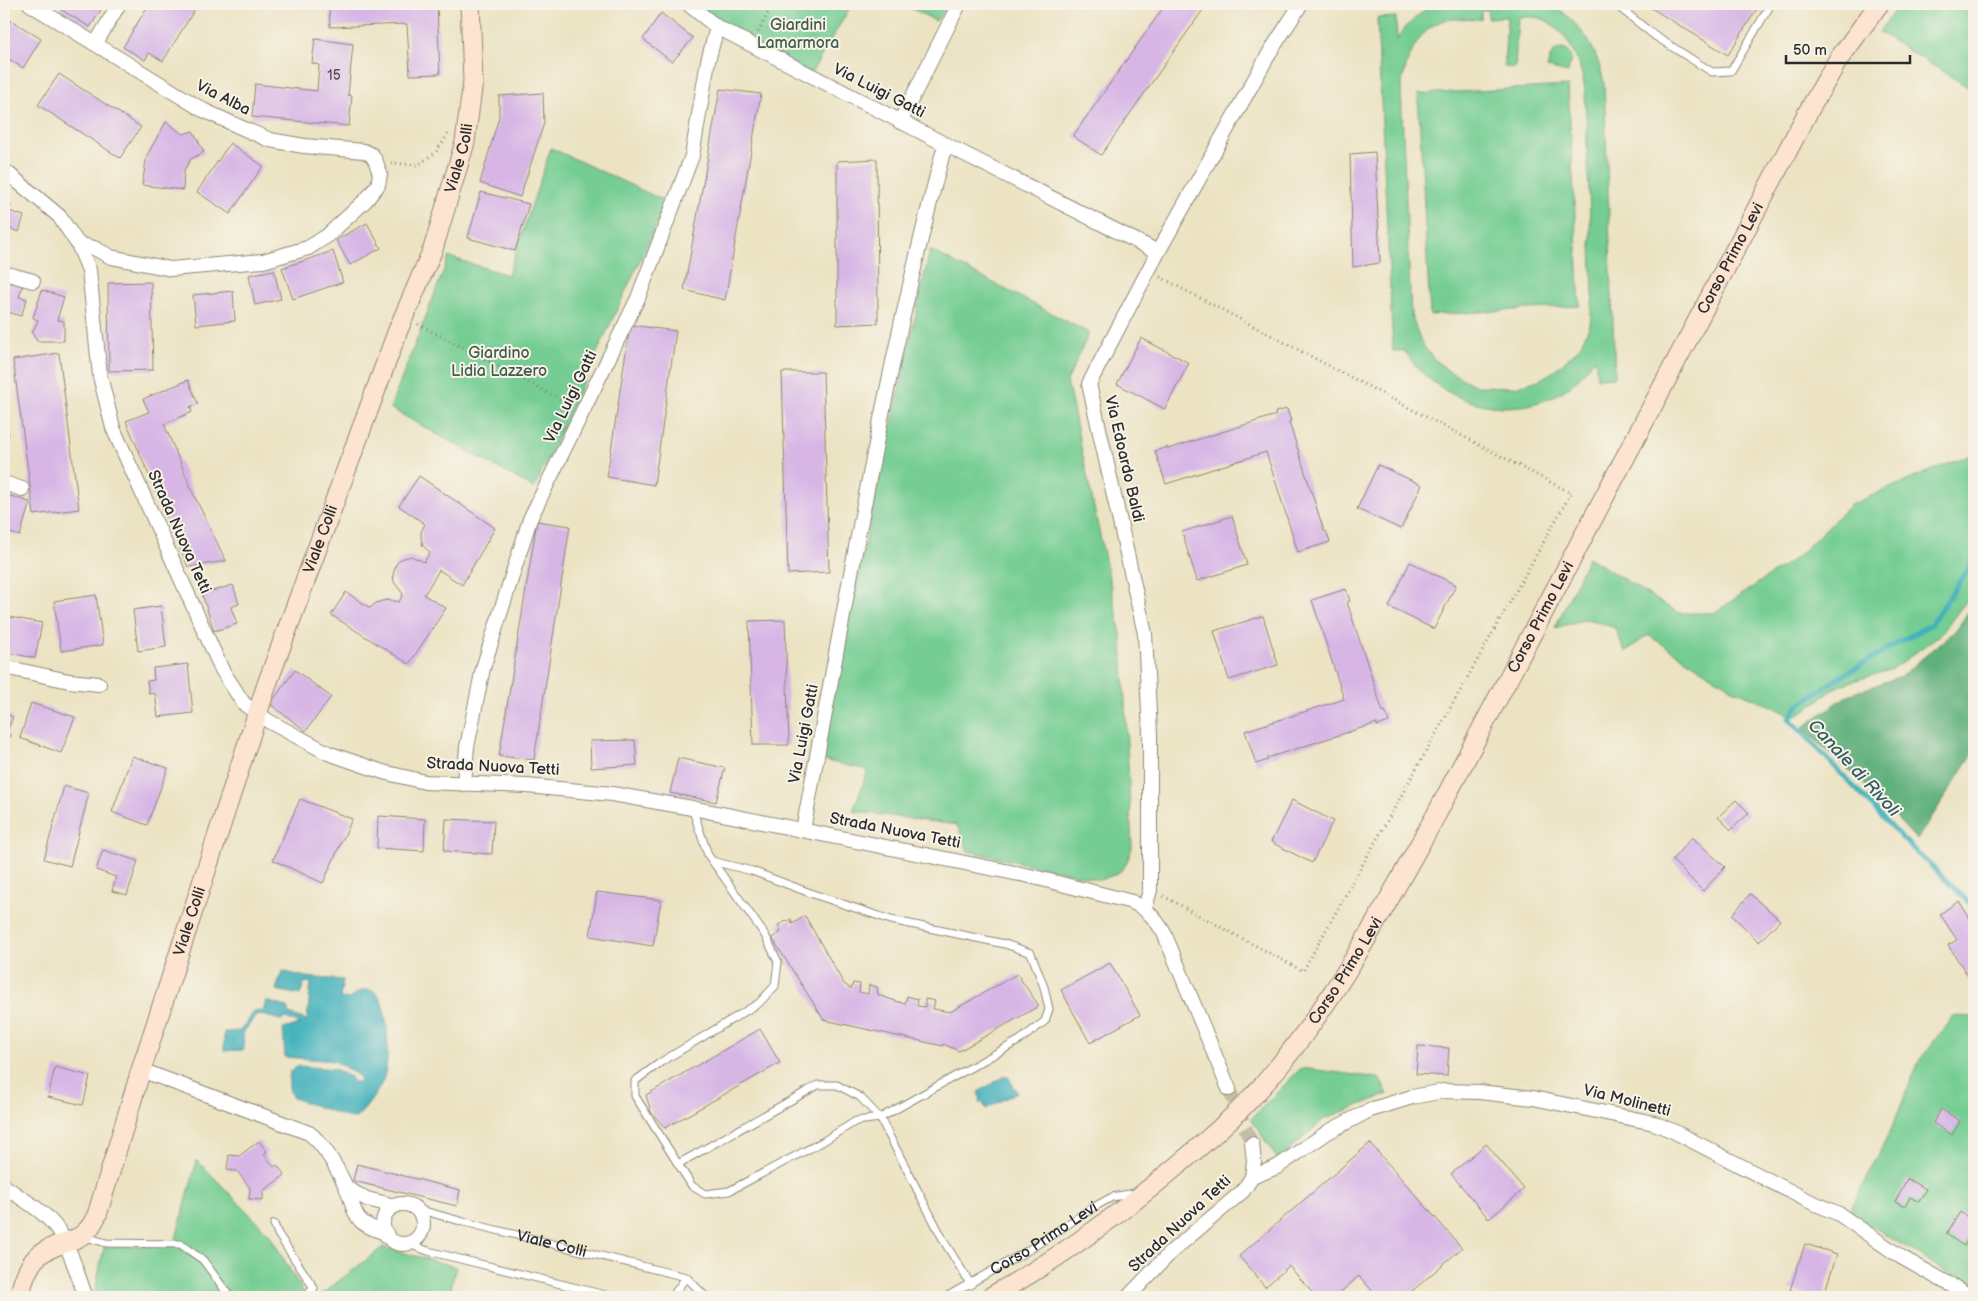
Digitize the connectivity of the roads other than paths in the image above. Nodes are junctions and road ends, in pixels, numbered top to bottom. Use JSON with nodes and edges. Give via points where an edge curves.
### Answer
{"nodes":[{"id":1,"x":30,"y":4,"type":"edge"},
{"id":2,"x":119,"y":4,"type":"edge"},
{"id":3,"x":470,"y":4,"type":"edge"},
{"id":4,"x":688,"y":4,"type":"edge"},
{"id":5,"x":959,"y":4,"type":"edge"},
{"id":6,"x":1615,"y":4,"type":"edge"},
{"id":7,"x":1771,"y":4,"type":"edge"},
{"id":8,"x":1879,"y":4,"type":"edge"},
{"id":9,"x":1298,"y":6,"type":"edge"},
{"id":10,"x":717,"y":27,"type":"junction"},
{"id":11,"x":96,"y":43,"type":"junction"},
{"id":12,"x":900,"y":122,"type":"junction"},
{"id":13,"x":945,"y":145,"type":"junction"},
{"id":14,"x":4,"y":170,"type":"edge"},
{"id":15,"x":78,"y":244,"type":"junction"},
{"id":16,"x":1158,"y":252,"type":"junction"},
{"id":17,"x":4,"y":273,"type":"edge"},
{"id":18,"x":33,"y":280,"type":"dead end"},
{"id":19,"x":4,"y":483,"type":"edge"},
{"id":20,"x":22,"y":489,"type":"dead end"},
{"id":21,"x":4,"y":667,"type":"edge"},
{"id":22,"x":99,"y":684,"type":"dead end"},
{"id":23,"x":257,"y":714,"type":"junction"},
{"id":24,"x":464,"y":784,"type":"junction"},
{"id":25,"x":692,"y":808,"type":"junction"},
{"id":26,"x":803,"y":830,"type":"junction"},
{"id":27,"x":712,"y":861,"type":"junction"},
{"id":28,"x":1145,"y":908,"type":"junction"},
{"id":29,"x":141,"y":1070,"type":"junction"},
{"id":30,"x":1229,"y":1089,"type":"tunnel mouth"},
{"id":31,"x":880,"y":1118,"type":"junction"},
{"id":32,"x":1252,"y":1144,"type":"tunnel mouth"},
{"id":33,"x":678,"y":1164,"type":"junction"},
{"id":34,"x":1252,"y":1177,"type":"junction"},
{"id":35,"x":4,"y":1186,"type":"edge"},
{"id":36,"x":347,"y":1189,"type":"junction"},
{"id":37,"x":1148,"y":1190,"type":"junction"},
{"id":38,"x":395,"y":1206,"type":"junction"},
{"id":39,"x":416,"y":1209,"type":"junction"},
{"id":40,"x":274,"y":1224,"type":"dead end"},
{"id":41,"x":386,"y":1233,"type":"junction"},
{"id":42,"x":83,"y":1236,"type":"junction"},
{"id":43,"x":65,"y":1242,"type":"junction"},
{"id":44,"x":408,"y":1244,"type":"junction"},
{"id":45,"x":686,"y":1277,"type":"junction"},
{"id":46,"x":971,"y":1285,"type":"junction"},
{"id":47,"x":20,"y":1297,"type":"edge"},
{"id":48,"x":86,"y":1297,"type":"edge"},
{"id":49,"x":230,"y":1297,"type":"edge"},
{"id":50,"x":305,"y":1297,"type":"edge"},
{"id":51,"x":613,"y":1297,"type":"edge"},
{"id":52,"x":672,"y":1297,"type":"edge"},
{"id":53,"x":706,"y":1297,"type":"edge"},
{"id":54,"x":946,"y":1297,"type":"edge"},
{"id":55,"x":990,"y":1297,"type":"edge"},
{"id":56,"x":1128,"y":1297,"type":"edge"},
{"id":57,"x":1972,"y":1297,"type":"edge"}],
"edges":[{"from":1,"to":11,"type":"street","name":"Via Alba"},
{"from":2,"to":11,"type":"street"},
{"from":3,"to":23,"type":"main road","name":"Viale Colli","via":[[473,81],[465,142],[433,249],[404,316]]},
{"from":4,"to":10,"type":"street","name":"Via Luigi Gatti"},
{"from":5,"to":12,"type":"street"},
{"from":6,"to":7,"type":"lane","via":[[1655,36],[1712,72],[1731,70]]},
{"from":8,"to":37,"type":"main road","name":"Corso Primo Levi","via":[[1838,60],[1808,112],[1436,815],[1360,948],[1301,1038],[1252,1098]]},
{"from":9,"to":16,"type":"street","name":"Via Edoardo Baldi"},
{"from":10,"to":12,"type":"street","name":"Via Luigi Gatti"},
{"from":10,"to":24,"type":"street","name":"Via Luigi Gatti","via":[[692,156],[638,298],[527,528],[483,668]]},
{"from":11,"to":15,"type":"street","name":"Via Alba","via":[[203,110],[270,140],[364,151],[372,155],[380,174],[378,185],[366,200],[327,236],[308,248],[263,261],[171,269],[111,257]]},
{"from":12,"to":13,"type":"street","name":"Via Luigi Gatti"},
{"from":13,"to":16,"type":"street","name":"Via Luigi Gatti"},
{"from":13,"to":26,"type":"street","name":"Via Luigi Gatti","via":[[903,318]]},
{"from":14,"to":15,"type":"street","name":"Strada Nuova Tetti","via":[[59,216]]},
{"from":15,"to":23,"type":"street","name":"Strada Nuova Tetti","via":[[88,270],[100,376],[113,428],[222,670],[244,704]]},
{"from":16,"to":28,"type":"street","name":"Via Edoardo Baldi","via":[[1089,384],[1145,634],[1150,732],[1150,890]]},
{"from":17,"to":18,"type":"street"},
{"from":19,"to":20,"type":"street"},
{"from":21,"to":22,"type":"street","via":[[69,682]]},
{"from":23,"to":24,"type":"street","name":"Strada Nuova Tetti","via":[[328,753],[355,763],[411,779]]},
{"from":23,"to":29,"type":"main road","name":"Viale Colli"},
{"from":24,"to":25,"type":"street","name":"Strada Nuova Tetti","via":[[576,790]]},
{"from":25,"to":26,"type":"street","name":"Strada Nuova Tetti"},
{"from":25,"to":27,"type":"lane"},
{"from":26,"to":28,"type":"street","name":"Strada Nuova Tetti","via":[[1066,884]]},
{"from":27,"to":31,"type":"lane","via":[[752,871],[890,920],[1005,944],[1031,954],[1049,1009],[1045,1022],[1020,1040]]},
{"from":27,"to":33,"type":"lane","via":[[765,935],[778,962],[775,986],[759,1003],[635,1081],[635,1096]]},
{"from":28,"to":30,"type":"street","via":[[1168,940]]},
{"from":29,"to":36,"type":"street","via":[[309,1133],[317,1139]]},
{"from":29,"to":42,"type":"main road","name":"Viale Colli","via":[[98,1215]]},
{"from":31,"to":33,"type":"lane","via":[[856,1121],[729,1191],[705,1194],[692,1186]]},
{"from":31,"to":33,"type":"lane","via":[[860,1097],[838,1085],[818,1085]]},
{"from":31,"to":46,"type":"lane","via":[[945,1243]]},
{"from":32,"to":34,"type":"street","name":"Strada Nuova Tetti"},
{"from":34,"to":56,"type":"street","name":"Strada Nuova Tetti","via":[[1243,1191],[1171,1252]]},
{"from":34,"to":57,"type":"street","name":"Via Molinetti","via":[[1277,1167],[1328,1132],[1370,1110],[1412,1097],[1444,1091],[1533,1098],[1654,1123],[1673,1131],[1839,1214],[1901,1257]]},
{"from":35,"to":43,"type":"street","via":[[51,1222]]},
{"from":36,"to":38,"type":"street","via":[[367,1199]]},
{"from":36,"to":41,"type":"street","via":[[354,1211],[361,1220]]},
{"from":37,"to":46,"type":"lane","name":"Corso Primo Levi","via":[[1112,1197]]},
{"from":37,"to":55,"type":"main road","name":"Corso Primo Levi","via":[[1064,1252]]},
{"from":38,"to":39,"type":"street","via":[[406,1204]]},
{"from":38,"to":41,"type":"street","via":[[384,1221]]},
{"from":39,"to":44,"type":"street","via":[[424,1226],[418,1237]]},
{"from":39,"to":45,"type":"lane","name":"Viale Colli"},
{"from":40,"to":50,"type":"lane","via":[[314,1288]]},
{"from":41,"to":44,"type":"street","via":[[395,1242]]},
{"from":42,"to":43,"type":"main road"},
{"from":42,"to":49,"type":"lane","via":[[106,1243],[180,1244],[203,1260]]},
{"from":43,"to":47,"type":"main road","via":[[37,1256],[25,1276]]},
{"from":43,"to":48,"type":"street"},
{"from":44,"to":51,"type":"lane"},
{"from":45,"to":52,"type":"lane"},
{"from":45,"to":53,"type":"lane"},
{"from":46,"to":54,"type":"lane"}]}
